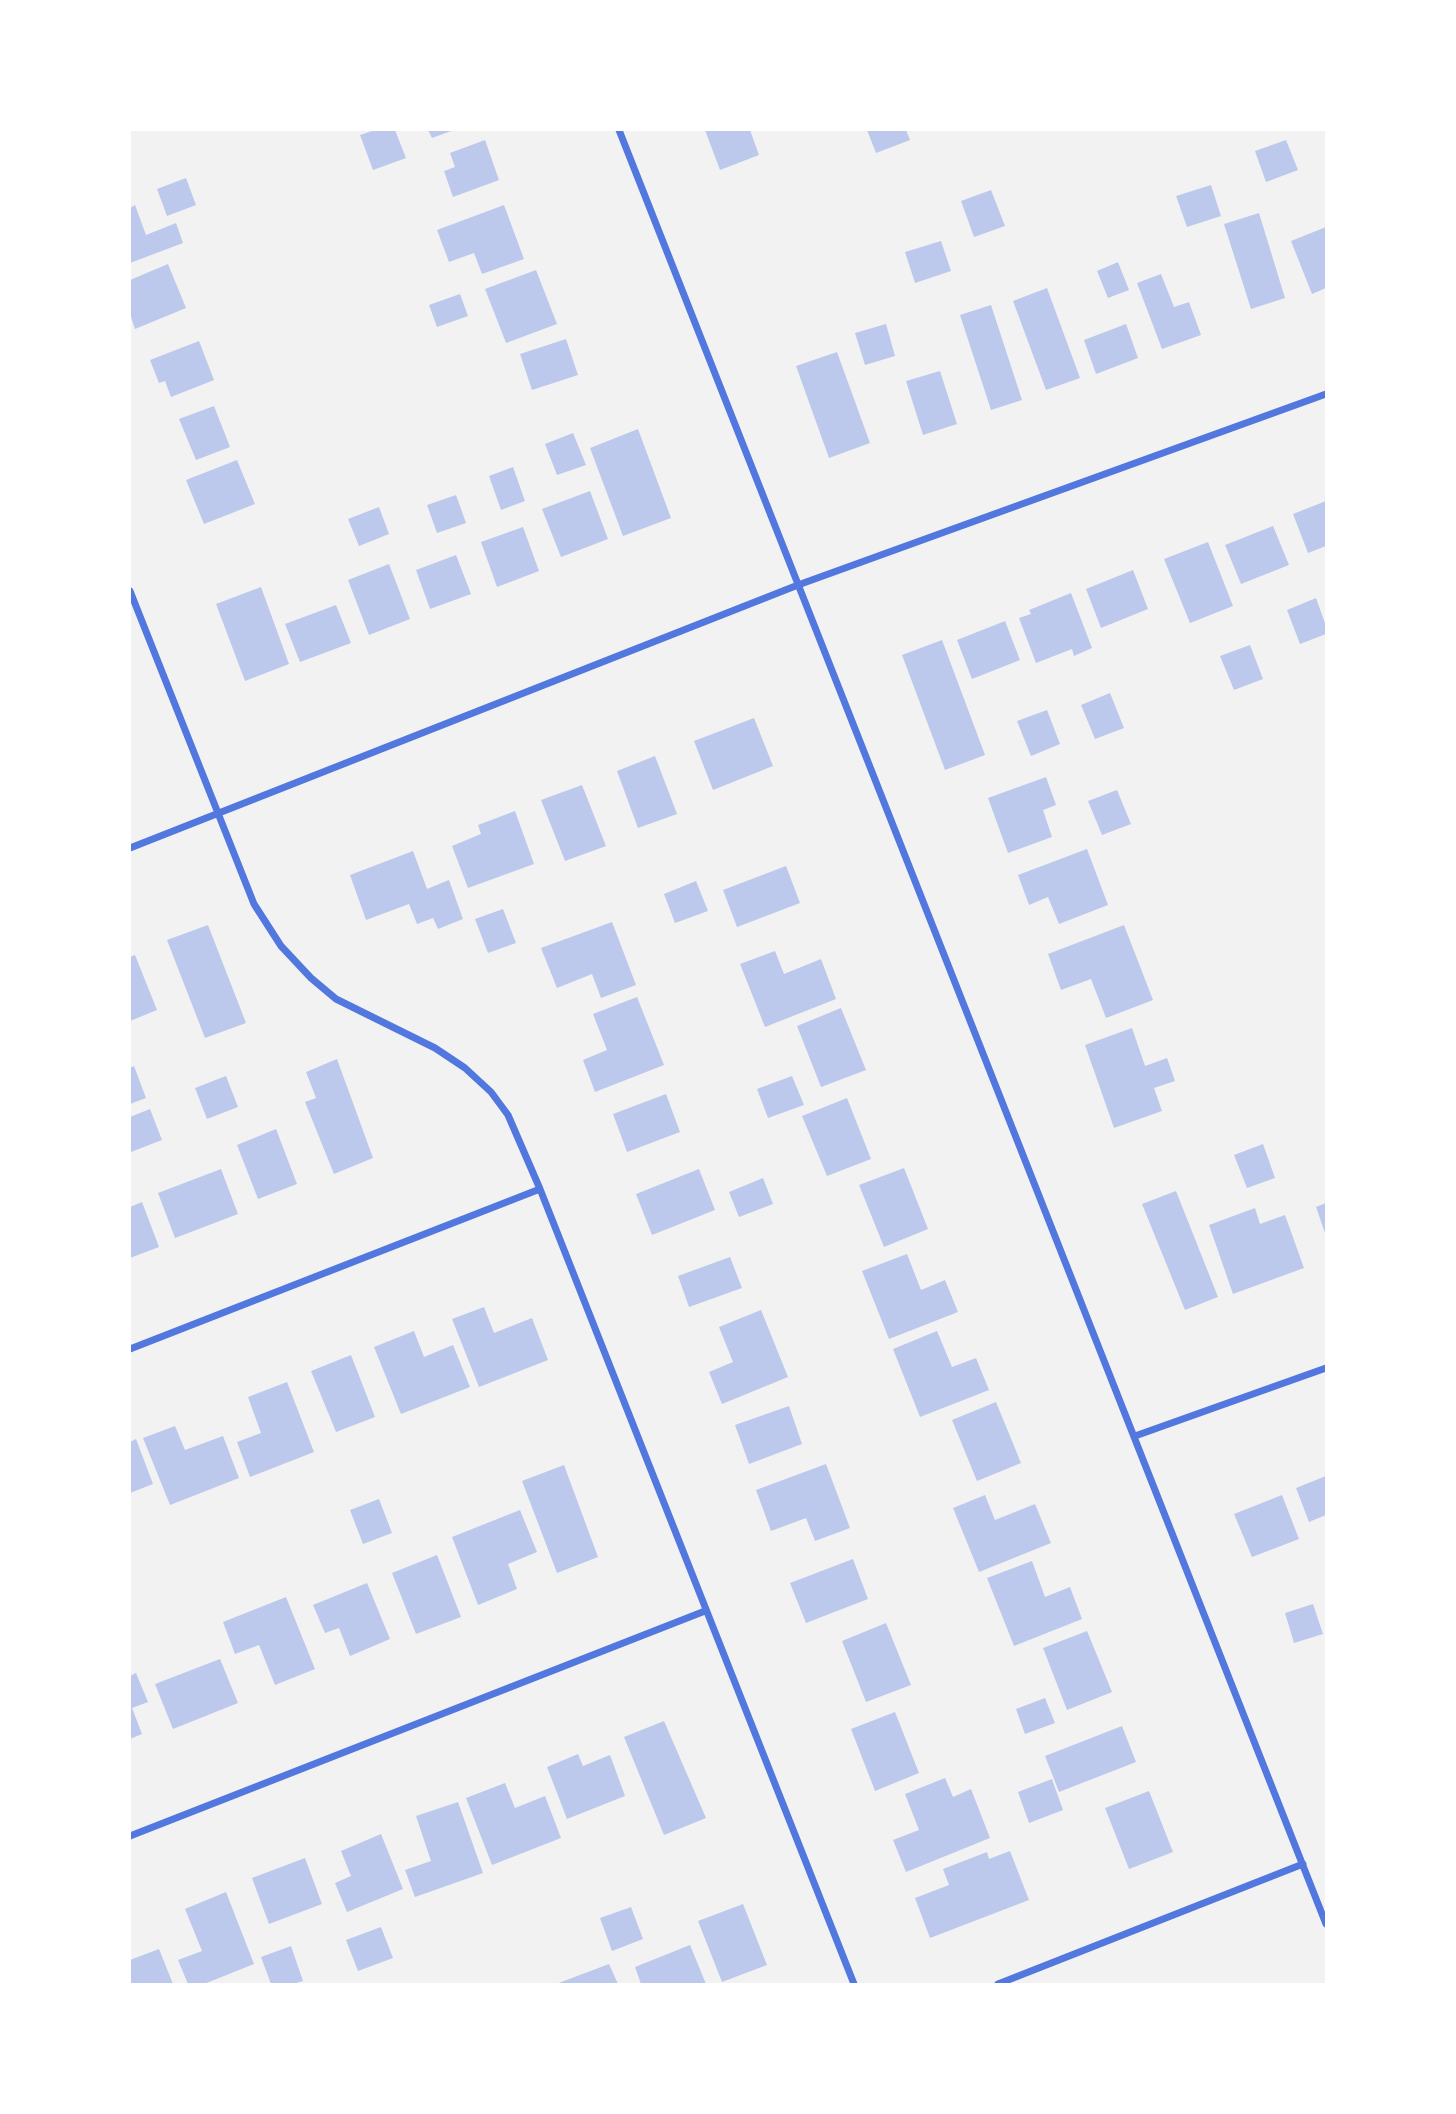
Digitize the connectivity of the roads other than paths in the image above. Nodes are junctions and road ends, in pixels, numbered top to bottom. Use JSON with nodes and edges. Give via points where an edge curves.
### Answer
{"nodes":[{"id":1,"x":619,"y":130,"type":"edge"},
{"id":2,"x":1326,"y":394,"type":"edge"},
{"id":3,"x":798,"y":585,"type":"junction"},
{"id":4,"x":130,"y":592,"type":"edge"},
{"id":5,"x":218,"y":814,"type":"junction"},
{"id":6,"x":130,"y":848,"type":"edge"},
{"id":7,"x":540,"y":1189,"type":"junction"},
{"id":8,"x":130,"y":1349,"type":"edge"},
{"id":9,"x":1326,"y":1368,"type":"edge"},
{"id":10,"x":1135,"y":1436,"type":"junction"},
{"id":11,"x":705,"y":1611,"type":"junction"},
{"id":12,"x":130,"y":1836,"type":"edge"},
{"id":13,"x":1303,"y":1864,"type":"junction"},
{"id":14,"x":1326,"y":1924,"type":"edge"},
{"id":15,"x":854,"y":1984,"type":"edge"},
{"id":16,"x":998,"y":1984,"type":"edge"}],
"edges":[{"from":1,"to":3,"type":"street"},
{"from":2,"to":3,"type":"street"},
{"from":3,"to":5,"type":"street"},
{"from":3,"to":10,"type":"street"},
{"from":4,"to":5,"type":"street"},
{"from":5,"to":6,"type":"street"},
{"from":5,"to":7,"type":"street","via":[[254,904],[281,946],[336,999],[435,1048],[491,1092],[508,1115]]},
{"from":7,"to":8,"type":"street"},
{"from":7,"to":11,"type":"street"},
{"from":9,"to":10,"type":"street"},
{"from":10,"to":13,"type":"street"},
{"from":11,"to":12,"type":"street"},
{"from":11,"to":15,"type":"street"},
{"from":13,"to":14,"type":"street"},
{"from":13,"to":16,"type":"street"}]}
